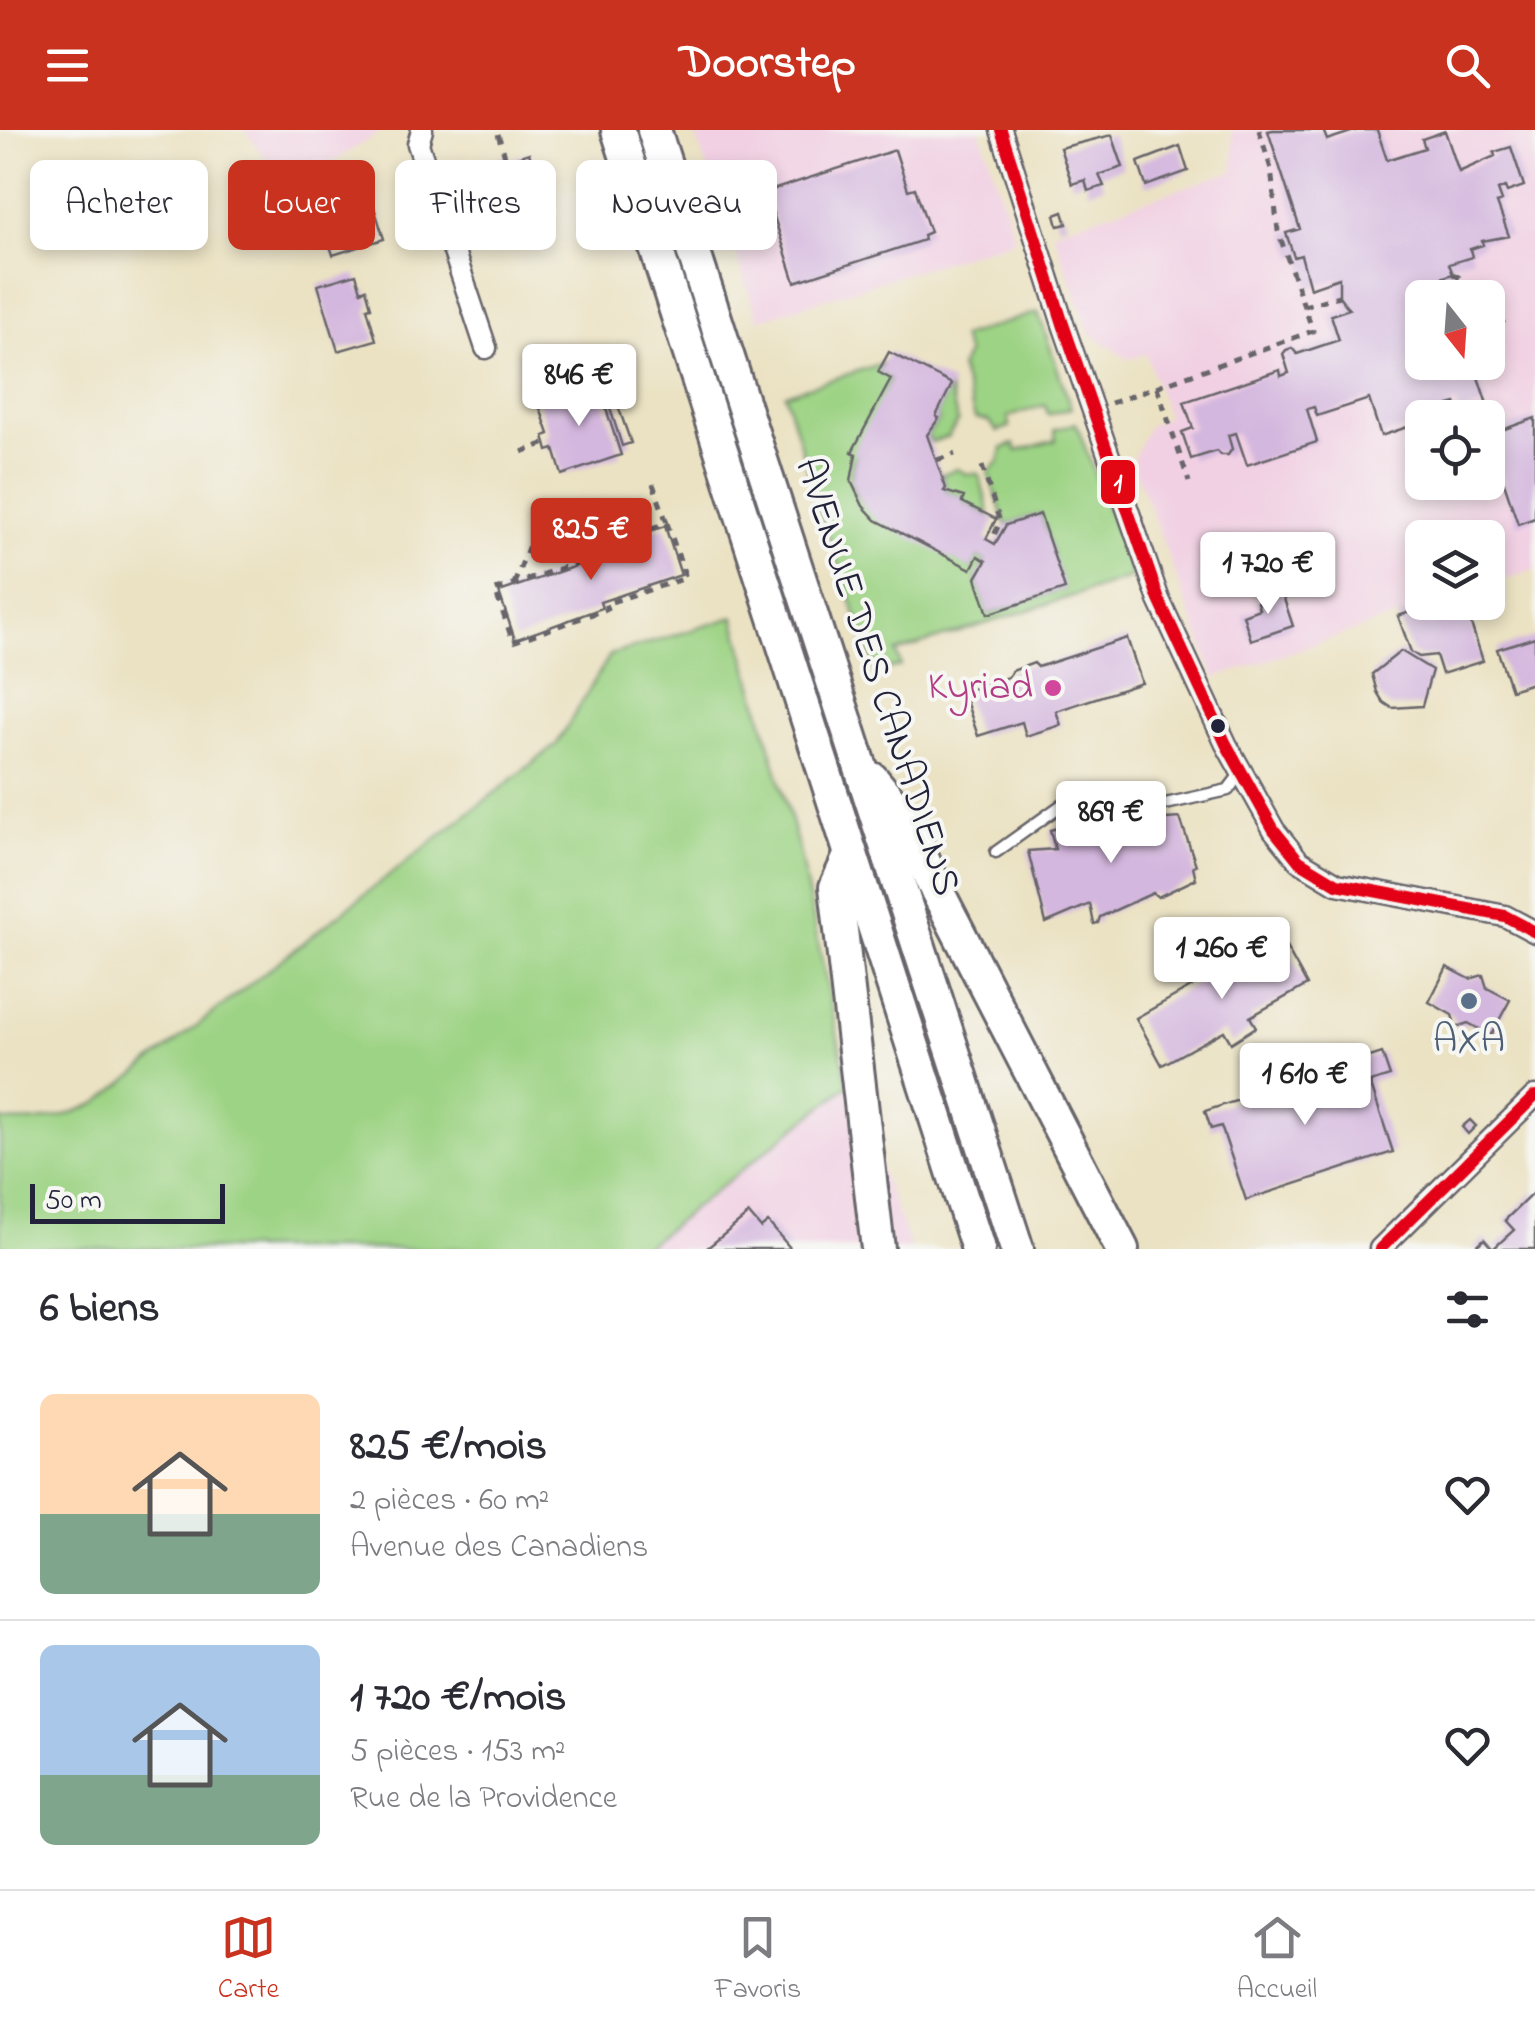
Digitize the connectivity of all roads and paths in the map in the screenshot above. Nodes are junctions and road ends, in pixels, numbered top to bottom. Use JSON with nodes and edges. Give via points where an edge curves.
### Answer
{"nodes":[{"id":1,"x":422,"y":130,"type":"edge"},
{"id":2,"x":618,"y":130,"type":"edge"},
{"id":3,"x":654,"y":130,"type":"edge"},
{"id":4,"x":1258,"y":130,"type":"edge"},
{"id":5,"x":1006,"y":131,"type":"edge"},
{"id":6,"x":498,"y":134,"type":"dead end"},
{"id":7,"x":504,"y":156,"type":"dead end"},
{"id":8,"x":1453,"y":274,"type":"dead end"},
{"id":9,"x":1462,"y":280,"type":"edge"},
{"id":10,"x":1339,"y":296,"type":"dead end"},
{"id":11,"x":1304,"y":306,"type":"junction"},
{"id":12,"x":486,"y":348,"type":"dead end"},
{"id":13,"x":1157,"y":387,"type":"junction"},
{"id":14,"x":1092,"y":410,"type":"junction"},
{"id":15,"x":546,"y":444,"type":"dead end"},
{"id":16,"x":522,"y":452,"type":"dead end"},
{"id":17,"x":955,"y":454,"type":"dead end"},
{"id":18,"x":937,"y":460,"type":"dead end"},
{"id":19,"x":982,"y":466,"type":"dead end"},
{"id":20,"x":1190,"y":482,"type":"dead end"},
{"id":21,"x":653,"y":484,"type":"dead end"},
{"id":22,"x":543,"y":509,"type":"dead end"},
{"id":23,"x":566,"y":514,"type":"dead end"},
{"id":24,"x":667,"y":523,"type":"junction"},
{"id":25,"x":992,"y":542,"type":"dead end"},
{"id":26,"x":580,"y":552,"type":"junction"},
{"id":27,"x":514,"y":584,"type":"junction"},
{"id":28,"x":862,"y":768,"type":"junction"},
{"id":29,"x":1242,"y":772,"type":"junction"},
{"id":30,"x":996,"y":852,"type":"dead end"},
{"id":31,"x":850,"y":856,"type":"junction"},
{"id":32,"x":1535,"y":932,"type":"edge"},
{"id":33,"x":1535,"y":1096,"type":"edge"},
{"id":34,"x":1386,"y":1247,"type":"edge"},
{"id":35,"x":878,"y":1249,"type":"edge"},
{"id":36,"x":978,"y":1249,"type":"edge"},
{"id":37,"x":1017,"y":1249,"type":"edge"},
{"id":38,"x":1122,"y":1249,"type":"edge"}],
"edges":[{"from":1,"to":12,"type":"street","via":[[418,144]]},
{"from":2,"to":31,"type":"main road","name":"AVENUE DES CANADIENS"},
{"from":3,"to":28,"type":"main road","name":"AVENUE DES CANADIENS"},
{"from":4,"to":11,"type":"path","via":[[1278,231]]},
{"from":5,"to":14,"type":"street"},
{"from":6,"to":7,"type":"path"},
{"from":8,"to":9,"type":"path"},
{"from":10,"to":11,"type":"path"},
{"from":11,"to":13,"type":"path","via":[[1313,331]]},
{"from":13,"to":14,"type":"path"},
{"from":13,"to":20,"type":"path"},
{"from":14,"to":29,"type":"street","via":[[1159,600]]},
{"from":15,"to":16,"type":"path"},
{"from":17,"to":18,"type":"path"},
{"from":19,"to":25,"type":"path","via":[[1000,522]]},
{"from":21,"to":24,"type":"path"},
{"from":22,"to":27,"type":"path"},
{"from":23,"to":26,"type":"path"},
{"from":24,"to":26,"type":"path"},
{"from":24,"to":27,"type":"path","via":[[686,578],[513,642],[495,590]]},
{"from":26,"to":27,"type":"path","via":[[579,562]]},
{"from":28,"to":37,"type":"main road","name":"AVENUE DES CANADIENS"},
{"from":28,"to":38,"type":"main road","via":[[905,819]]},
{"from":29,"to":30,"type":"lane","via":[[1228,790],[1161,805],[1085,796]]},
{"from":29,"to":32,"type":"street","via":[[1299,860],[1336,884],[1505,916]]},
{"from":31,"to":35,"type":"main road","via":[[836,887]]},
{"from":31,"to":36,"type":"main road","name":"AVENUE DES CANADIENS"},
{"from":33,"to":34,"type":"street"}]}
